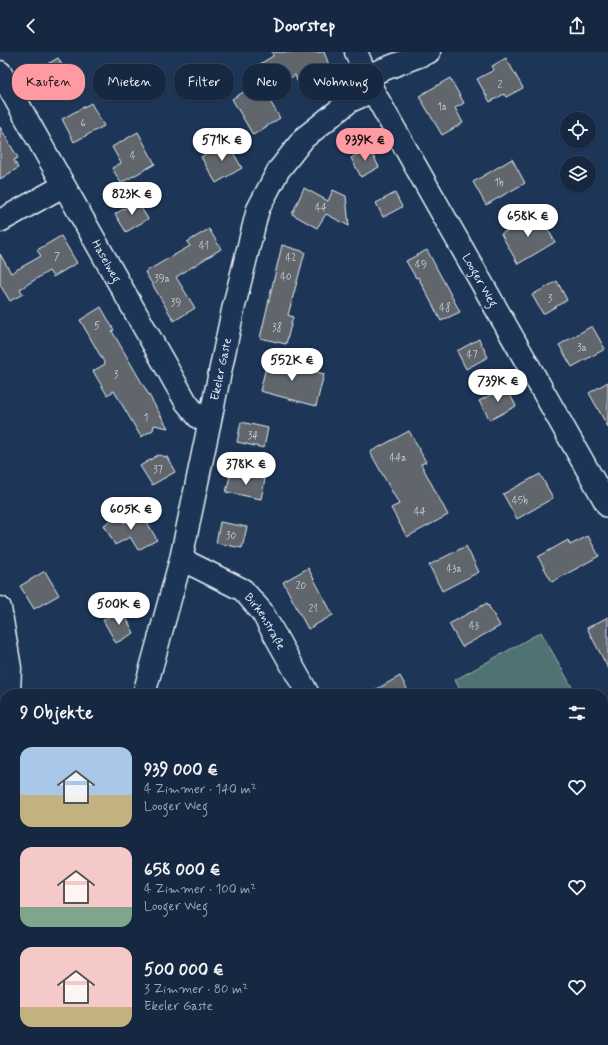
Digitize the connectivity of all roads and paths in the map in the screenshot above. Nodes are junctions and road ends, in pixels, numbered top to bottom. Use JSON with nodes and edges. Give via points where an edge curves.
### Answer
{"nodes":[{"id":1,"x":356,"y":52,"type":"edge"},
{"id":2,"x":429,"y":52,"type":"edge"},
{"id":3,"x":361,"y":64,"type":"edge"},
{"id":4,"x":0,"y":72,"type":"edge"},
{"id":5,"x":383,"y":76,"type":"edge"},
{"id":6,"x":352,"y":100,"type":"edge"},
{"id":7,"x":380,"y":100,"type":"edge"},
{"id":8,"x":63,"y":186,"type":"junction"},
{"id":9,"x":0,"y":221,"type":"edge"},
{"id":10,"x":208,"y":424,"type":"junction"},
{"id":11,"x":608,"y":506,"type":"edge"},
{"id":12,"x":181,"y":559,"type":"junction"},
{"id":13,"x":0,"y":608,"type":"edge"},
{"id":14,"x":9,"y":689,"type":"edge"},
{"id":15,"x":145,"y":689,"type":"edge"},
{"id":16,"x":305,"y":689,"type":"edge"}],
"edges":[{"from":1,"to":3,"type":"street","name":"Looger Weg"},
{"from":2,"to":5,"type":"street","name":"Ekeler Gaste"},
{"from":4,"to":8,"type":"street","name":"Haselweg"},
{"from":6,"to":10,"type":"street","name":"Ekeler Gaste","via":[[304,138],[278,171],[258,209],[249,238]]},
{"from":7,"to":11,"type":"street","name":"Looger Weg"},
{"from":8,"to":9,"type":"street"},
{"from":8,"to":10,"type":"street","name":"Haselweg","via":[[186,402],[198,417]]},
{"from":10,"to":12,"type":"street","name":"Ekeler Gaste"},
{"from":12,"to":15,"type":"street","name":"Ekeler Gaste"},
{"from":12,"to":16,"type":"street","name":"Birkenstraße","via":[[243,590],[262,612]]},
{"from":13,"to":14,"type":"street","via":[[10,668]]}]}
